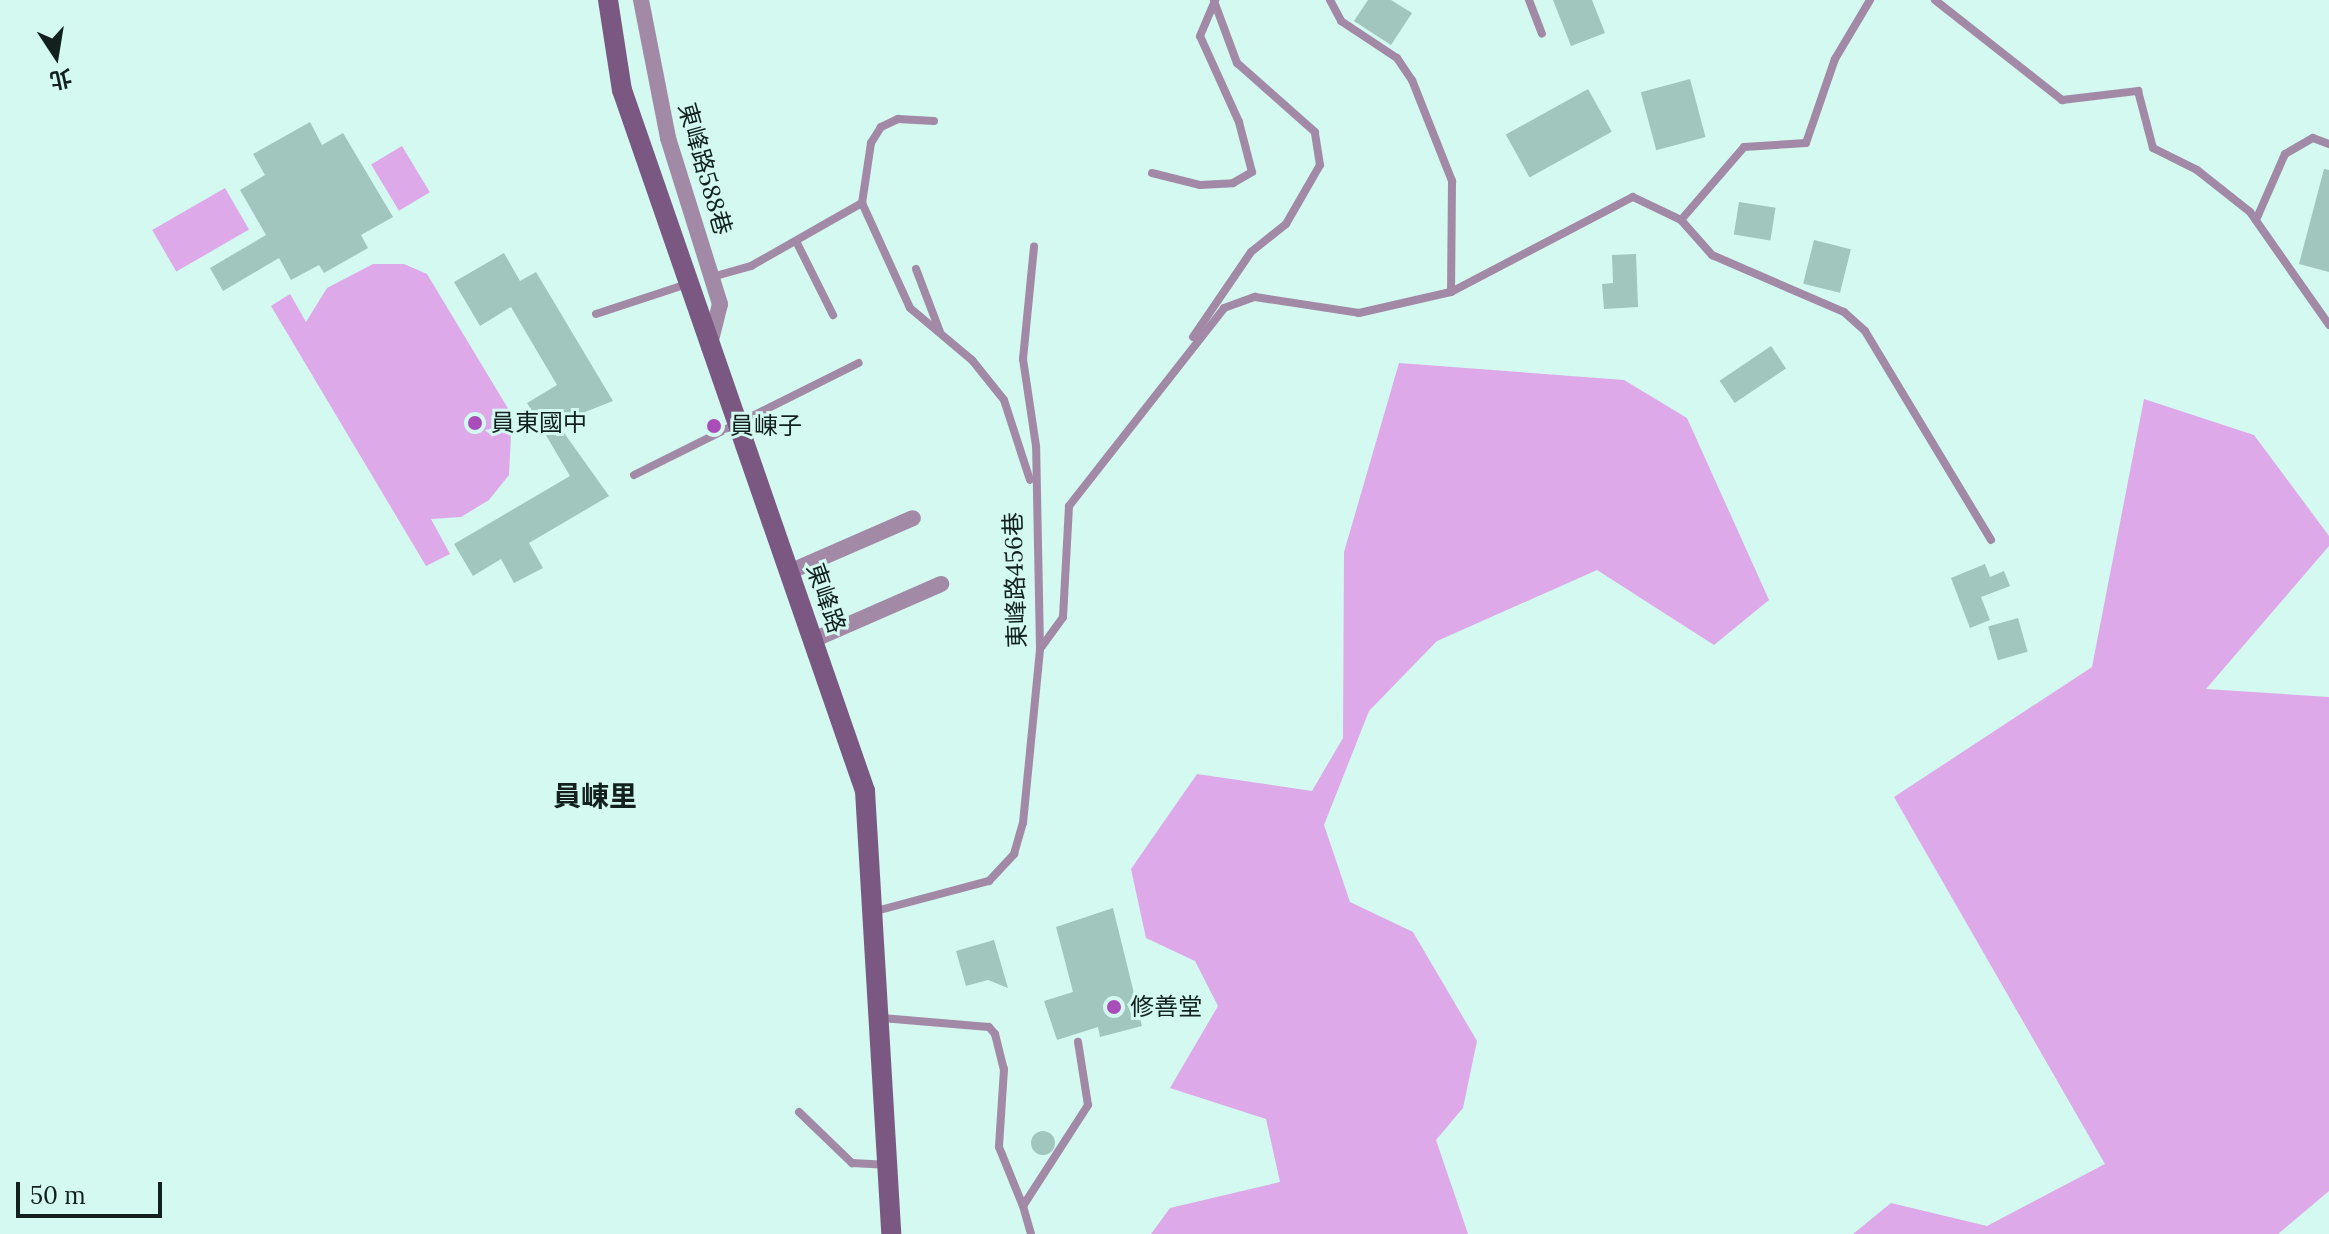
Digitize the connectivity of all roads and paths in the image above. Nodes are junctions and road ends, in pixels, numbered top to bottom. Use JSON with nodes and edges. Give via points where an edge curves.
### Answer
{"nodes":[{"id":1,"x":608,"y":0,"type":"edge"},
{"id":2,"x":641,"y":0,"type":"edge"},
{"id":3,"x":1214,"y":0,"type":"edge"},
{"id":4,"x":1330,"y":0,"type":"edge"},
{"id":5,"x":1529,"y":0,"type":"edge"},
{"id":6,"x":1870,"y":0,"type":"edge"},
{"id":7,"x":1935,"y":0,"type":"edge"},
{"id":8,"x":1542,"y":34,"type":"dead end"},
{"id":9,"x":934,"y":121,"type":"dead end"},
{"id":10,"x":2329,"y":144,"type":"edge"},
{"id":11,"x":1152,"y":173,"type":"dead end"},
{"id":12,"x":862,"y":203,"type":"junction"},
{"id":13,"x":1681,"y":220,"type":"junction"},
{"id":14,"x":2256,"y":220,"type":"junction"},
{"id":15,"x":796,"y":241,"type":"junction"},
{"id":16,"x":1034,"y":247,"type":"dead end"},
{"id":17,"x":916,"y":269,"type":"dead end"},
{"id":18,"x":712,"y":277,"type":"junction"},
{"id":19,"x":687,"y":284,"type":"junction"},
{"id":20,"x":1451,"y":292,"type":"junction"},
{"id":21,"x":596,"y":314,"type":"dead end"},
{"id":22,"x":833,"y":315,"type":"dead end"},
{"id":23,"x":2329,"y":325,"type":"edge"},
{"id":24,"x":941,"y":337,"type":"junction"},
{"id":25,"x":709,"y":350,"type":"junction"},
{"id":26,"x":1184,"y":356,"type":"junction"},
{"id":27,"x":859,"y":363,"type":"dead end"},
{"id":28,"x":737,"y":419,"type":"junction"},
{"id":29,"x":634,"y":475,"type":"dead end"},
{"id":30,"x":1031,"y":485,"type":"junction"},
{"id":31,"x":913,"y":518,"type":"dead end"},
{"id":32,"x":1991,"y":540,"type":"dead end"},
{"id":33,"x":789,"y":572,"type":"junction"},
{"id":34,"x":941,"y":584,"type":"dead end"},
{"id":35,"x":813,"y":640,"type":"junction"},
{"id":36,"x":1040,"y":649,"type":"junction"},
{"id":37,"x":876,"y":911,"type":"junction"},
{"id":38,"x":882,"y":1018,"type":"junction"},
{"id":39,"x":1078,"y":1042,"type":"dead end"},
{"id":40,"x":799,"y":1112,"type":"dead end"},
{"id":41,"x":889,"y":1165,"type":"junction"},
{"id":42,"x":1023,"y":1206,"type":"junction"},
{"id":43,"x":891,"y":1234,"type":"edge"},
{"id":44,"x":1031,"y":1234,"type":"edge"}],
"edges":[{"from":1,"to":19,"type":"main road","name":"東峰路","via":[[622,90]]},
{"from":2,"to":18,"type":"street","name":"東峰路588巷","via":[[668,138]]},
{"from":3,"to":11,"type":"lane","via":[[1200,36],[1239,122],[1252,172],[1233,183],[1200,185]]},
{"from":3,"to":26,"type":"lane","via":[[1237,63],[1315,132],[1320,165],[1286,224],[1251,252],[1211,303]]},
{"from":4,"to":20,"type":"lane","via":[[1341,21],[1397,58],[1412,80],[1452,181]]},
{"from":5,"to":8,"type":"lane"},
{"from":6,"to":13,"type":"lane","via":[[1835,59],[1806,143],[1744,147]]},
{"from":7,"to":14,"type":"lane","via":[[2062,100],[2138,91],[2153,148],[2224,188]]},
{"from":9,"to":12,"type":"lane","via":[[898,119],[881,127],[871,143]]},
{"from":10,"to":14,"type":"lane","via":[[2313,138],[2285,154]]},
{"from":12,"to":15,"type":"lane"},
{"from":12,"to":24,"type":"lane","via":[[910,308]]},
{"from":13,"to":20,"type":"lane","via":[[1641,199],[1623,200]]},
{"from":13,"to":32,"type":"lane","via":[[1712,255],[1844,312],[1865,331]]},
{"from":14,"to":23,"type":"lane"},
{"from":15,"to":18,"type":"lane"},
{"from":15,"to":22,"type":"lane"},
{"from":16,"to":30,"type":"lane","name":"東峰路456巷","via":[[1023,359],[1036,446]]},
{"from":17,"to":24,"type":"lane"},
{"from":18,"to":25,"type":"street","name":"東峰路588巷","via":[[720,304]]},
{"from":19,"to":21,"type":"lane"},
{"from":19,"to":25,"type":"main road","name":"東峰路"},
{"from":20,"to":26,"type":"lane","via":[[1359,313],[1240,300],[1224,308]]},
{"from":24,"to":30,"type":"lane","via":[[1004,400]]},
{"from":25,"to":28,"type":"main road","name":"東峰路"},
{"from":26,"to":36,"type":"lane","via":[[1069,506],[1063,617]]},
{"from":27,"to":28,"type":"lane"},
{"from":28,"to":29,"type":"lane"},
{"from":28,"to":33,"type":"main road","name":"東峰路"},
{"from":30,"to":36,"type":"lane","name":"東峰路456巷"},
{"from":31,"to":33,"type":"street"},
{"from":33,"to":35,"type":"main road","name":"東峰路"},
{"from":34,"to":35,"type":"street"},
{"from":35,"to":37,"type":"main road","name":"東峰路","via":[[865,791]]},
{"from":36,"to":37,"type":"lane","name":"東峰路456巷","via":[[1014,854],[989,881]]},
{"from":37,"to":38,"type":"main road","name":"東峰路"},
{"from":38,"to":41,"type":"main road","name":"東峰路"},
{"from":38,"to":42,"type":"lane","via":[[989,1027],[995,1034],[1004,1069],[999,1147]]},
{"from":39,"to":42,"type":"lane","via":[[1088,1105]]},
{"from":40,"to":41,"type":"lane","via":[[852,1163]]},
{"from":41,"to":43,"type":"main road","name":"東峰路"},
{"from":42,"to":44,"type":"lane"}]}
